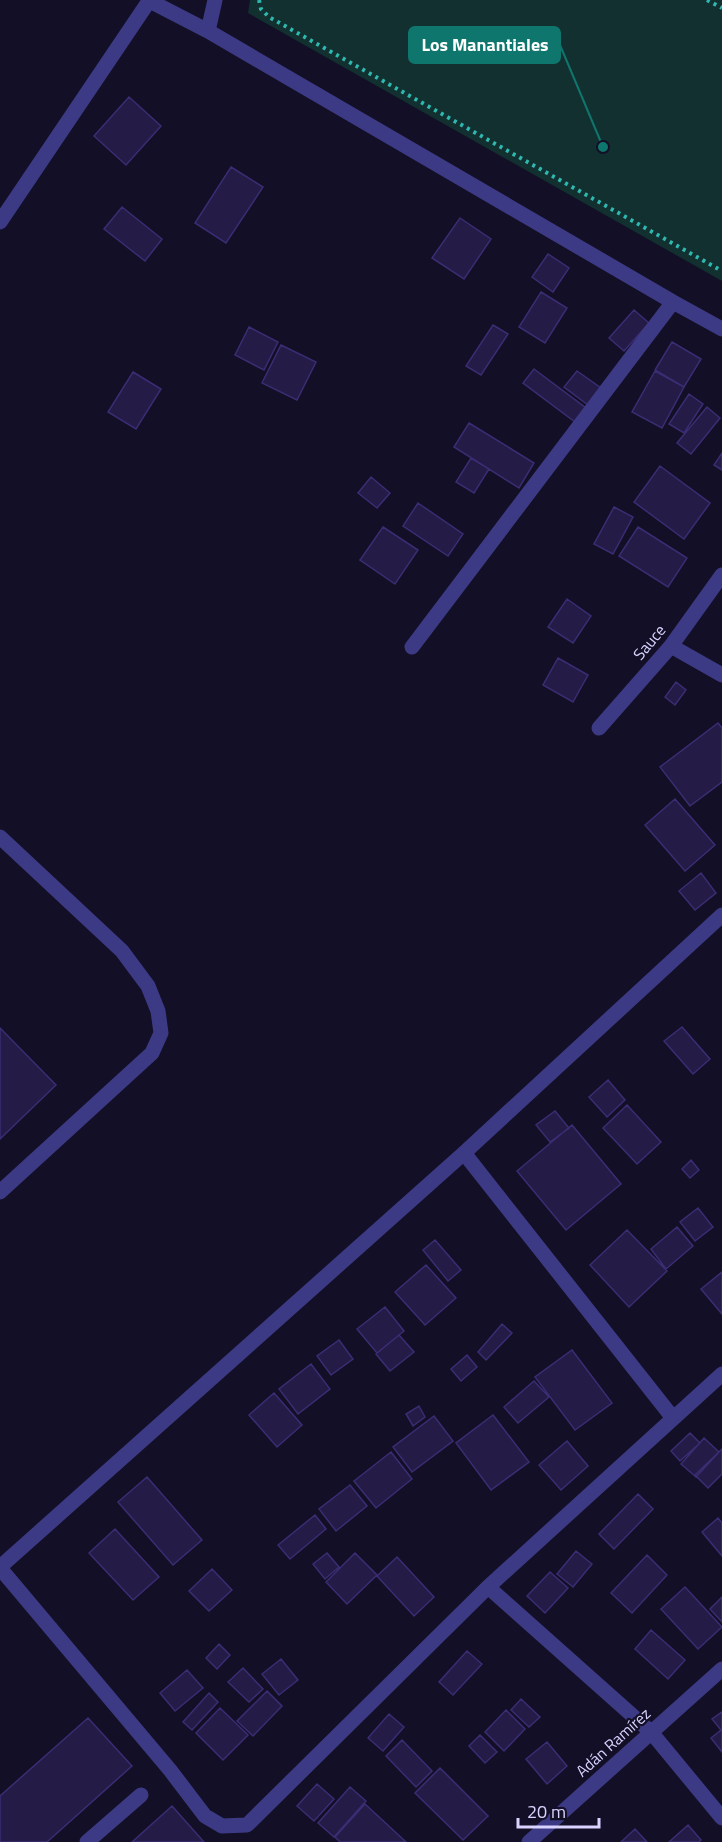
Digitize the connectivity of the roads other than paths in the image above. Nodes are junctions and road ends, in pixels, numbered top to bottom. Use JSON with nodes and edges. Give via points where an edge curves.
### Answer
{"nodes":[{"id":1,"x":148,"y":0,"type":"edge"},
{"id":2,"x":215,"y":0,"type":"edge"},
{"id":3,"x":208,"y":31,"type":"junction"},
{"id":4,"x":0,"y":222,"type":"edge"},
{"id":5,"x":673,"y":302,"type":"junction"},
{"id":6,"x":722,"y":329,"type":"edge"},
{"id":7,"x":722,"y":575,"type":"edge"},
{"id":8,"x":670,"y":646,"type":"junction"},
{"id":9,"x":412,"y":647,"type":"dead end"},
{"id":10,"x":722,"y":675,"type":"edge"},
{"id":11,"x":599,"y":728,"type":"dead end"},
{"id":12,"x":0,"y":837,"type":"edge"},
{"id":13,"x":722,"y":915,"type":"edge"},
{"id":14,"x":464,"y":1153,"type":"junction"},
{"id":15,"x":0,"y":1192,"type":"edge"},
{"id":16,"x":722,"y":1374,"type":"edge"},
{"id":17,"x":673,"y":1418,"type":"junction"},
{"id":18,"x":0,"y":1567,"type":"edge"},
{"id":19,"x":488,"y":1587,"type":"junction"},
{"id":20,"x":722,"y":1669,"type":"edge"},
{"id":21,"x":651,"y":1732,"type":"junction"},
{"id":22,"x":141,"y":1795,"type":"dead end"},
{"id":23,"x":722,"y":1818,"type":"edge"},
{"id":24,"x":87,"y":1842,"type":"edge"},
{"id":25,"x":529,"y":1842,"type":"edge"}],
"edges":[{"from":1,"to":3,"type":"street"},
{"from":1,"to":4,"type":"street"},
{"from":2,"to":3,"type":"street"},
{"from":3,"to":5,"type":"street"},
{"from":5,"to":6,"type":"street"},
{"from":5,"to":9,"type":"street"},
{"from":7,"to":8,"type":"street","name":"Sauce"},
{"from":8,"to":10,"type":"street"},
{"from":8,"to":11,"type":"street","name":"Sauce"},
{"from":12,"to":15,"type":"street","via":[[122,951],[148,986],[161,1033],[152,1053]]},
{"from":13,"to":14,"type":"street"},
{"from":14,"to":17,"type":"street"},
{"from":14,"to":18,"type":"street"},
{"from":16,"to":17,"type":"street"},
{"from":17,"to":19,"type":"street"},
{"from":18,"to":19,"type":"street","via":[[205,1816],[222,1826],[247,1825]]},
{"from":19,"to":21,"type":"street"},
{"from":20,"to":21,"type":"street","name":"Adán Ramírez"},
{"from":21,"to":23,"type":"street"},
{"from":21,"to":25,"type":"street","name":"Adán Ramírez"},
{"from":22,"to":24,"type":"street"}]}
